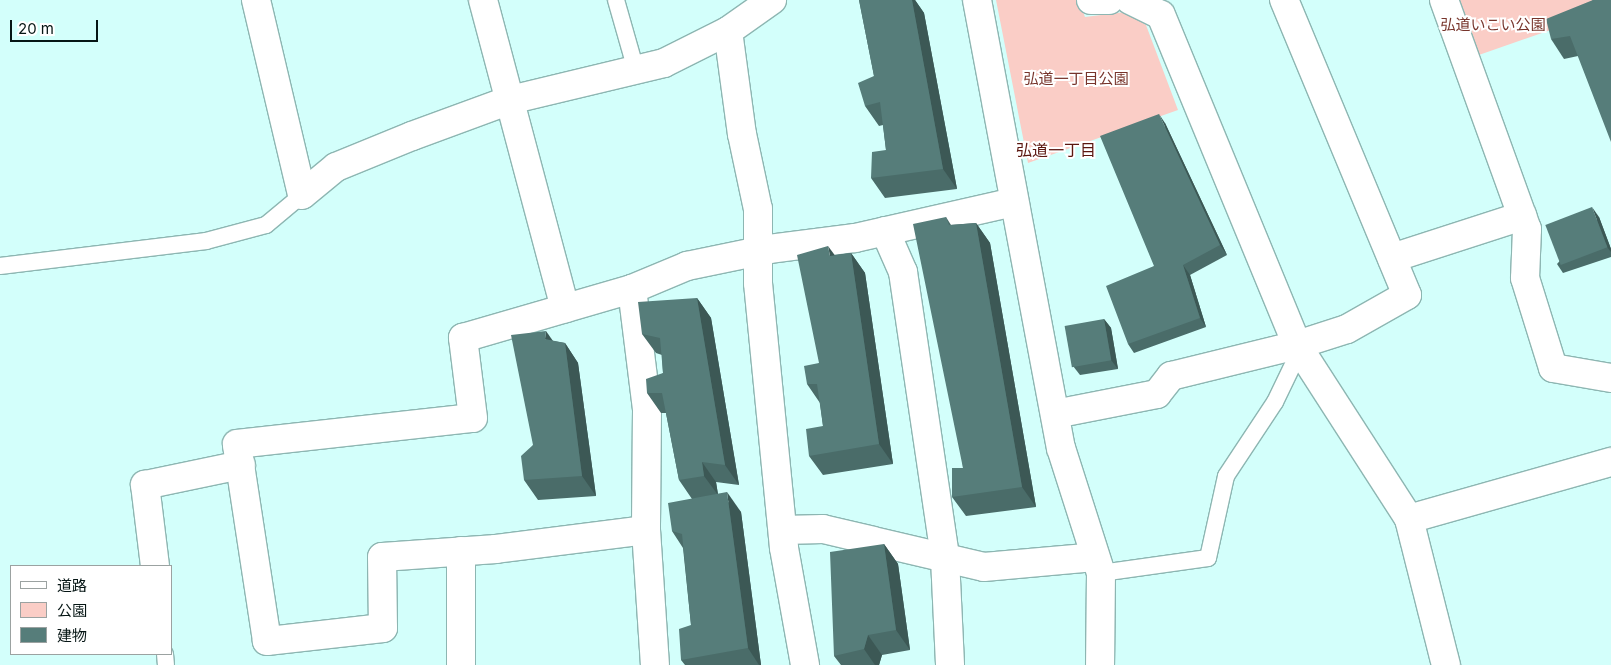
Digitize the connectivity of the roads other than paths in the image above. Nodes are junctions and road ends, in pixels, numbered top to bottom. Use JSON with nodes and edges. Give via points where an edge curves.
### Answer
{"nodes":[{"id":1,"x":256,"y":0,"type":"edge"},
{"id":2,"x":483,"y":0,"type":"edge"},
{"id":3,"x":616,"y":0,"type":"edge"},
{"id":4,"x":772,"y":0,"type":"edge"},
{"id":5,"x":977,"y":0,"type":"edge"},
{"id":6,"x":1091,"y":0,"type":"edge"},
{"id":7,"x":1109,"y":0,"type":"edge"},
{"id":8,"x":1130,"y":0,"type":"edge"},
{"id":9,"x":1284,"y":0,"type":"edge"},
{"id":10,"x":1444,"y":0,"type":"edge"},
{"id":11,"x":728,"y":31,"type":"junction"},
{"id":12,"x":636,"y":70,"type":"junction"},
{"id":13,"x":510,"y":100,"type":"junction"},
{"id":14,"x":302,"y":196,"type":"junction"},
{"id":15,"x":1014,"y":202,"type":"junction"},
{"id":16,"x":1522,"y":216,"type":"junction"},
{"id":17,"x":885,"y":231,"type":"junction"},
{"id":18,"x":759,"y":252,"type":"junction"},
{"id":19,"x":1392,"y":258,"type":"junction"},
{"id":20,"x":0,"y":266,"type":"edge"},
{"id":21,"x":632,"y":289,"type":"junction"},
{"id":22,"x":565,"y":308,"type":"junction"},
{"id":23,"x":1299,"y":348,"type":"junction"},
{"id":24,"x":1611,"y":378,"type":"edge"},
{"id":25,"x":1055,"y":414,"type":"junction"},
{"id":26,"x":1611,"y":462,"type":"edge"},
{"id":27,"x":241,"y":465,"type":"junction"},
{"id":28,"x":1409,"y":519,"type":"junction"},
{"id":29,"x":646,"y":530,"type":"junction"},
{"id":30,"x":783,"y":530,"type":"junction"},
{"id":31,"x":460,"y":551,"type":"junction"},
{"id":32,"x":944,"y":558,"type":"junction"},
{"id":33,"x":155,"y":565,"type":"edge"},
{"id":34,"x":1098,"y":565,"type":"junction"},
{"id":35,"x":460,"y":665,"type":"edge"},
{"id":36,"x":655,"y":665,"type":"edge"},
{"id":37,"x":805,"y":665,"type":"edge"},
{"id":38,"x":950,"y":665,"type":"edge"},
{"id":39,"x":1100,"y":665,"type":"edge"},
{"id":40,"x":1446,"y":665,"type":"edge"}],
"edges":[{"from":1,"to":14,"type":"street"},
{"from":2,"to":13,"type":"street"},
{"from":3,"to":12,"type":"lane"},
{"from":4,"to":11,"type":"street"},
{"from":5,"to":15,"type":"street"},
{"from":6,"to":7,"type":"street"},
{"from":8,"to":23,"type":"street","via":[[1161,15]]},
{"from":9,"to":19,"type":"street"},
{"from":10,"to":16,"type":"street"},
{"from":11,"to":12,"type":"street","via":[[664,63]]},
{"from":11,"to":18,"type":"street","via":[[742,134],[758,209]]},
{"from":12,"to":13,"type":"street"},
{"from":13,"to":14,"type":"street","via":[[336,167]]},
{"from":13,"to":22,"type":"street"},
{"from":14,"to":20,"type":"lane","via":[[266,225],[206,241]]},
{"from":15,"to":17,"type":"street"},
{"from":15,"to":25,"type":"street"},
{"from":16,"to":19,"type":"street"},
{"from":16,"to":24,"type":"street","via":[[1526,229],[1525,278],[1553,368]]},
{"from":17,"to":18,"type":"street"},
{"from":17,"to":32,"type":"street","via":[[903,272]]},
{"from":18,"to":21,"type":"street","via":[[687,266]]},
{"from":18,"to":30,"type":"street","via":[[758,283]]},
{"from":19,"to":23,"type":"street","via":[[1407,295],[1348,329]]},
{"from":21,"to":22,"type":"street"},
{"from":21,"to":29,"type":"street","via":[[647,410]]},
{"from":22,"to":27,"type":"street","via":[[464,338],[473,418],[237,444]]},
{"from":23,"to":25,"type":"street","via":[[1171,376],[1157,394]]},
{"from":23,"to":28,"type":"street"},
{"from":23,"to":34,"type":"lane","via":[[1275,402],[1226,476],[1208,558]]},
{"from":25,"to":34,"type":"street","via":[[1061,448]]},
{"from":26,"to":28,"type":"street"},
{"from":27,"to":31,"type":"street","via":[[267,641],[384,628],[382,557]]},
{"from":27,"to":33,"type":"street","via":[[145,485]]},
{"from":28,"to":40,"type":"street"},
{"from":29,"to":31,"type":"street"},
{"from":29,"to":36,"type":"street"},
{"from":30,"to":32,"type":"street","via":[[823,529]]},
{"from":30,"to":37,"type":"street"},
{"from":31,"to":35,"type":"street"},
{"from":32,"to":34,"type":"street","via":[[984,567]]},
{"from":32,"to":38,"type":"street"},
{"from":34,"to":39,"type":"street"}]}
